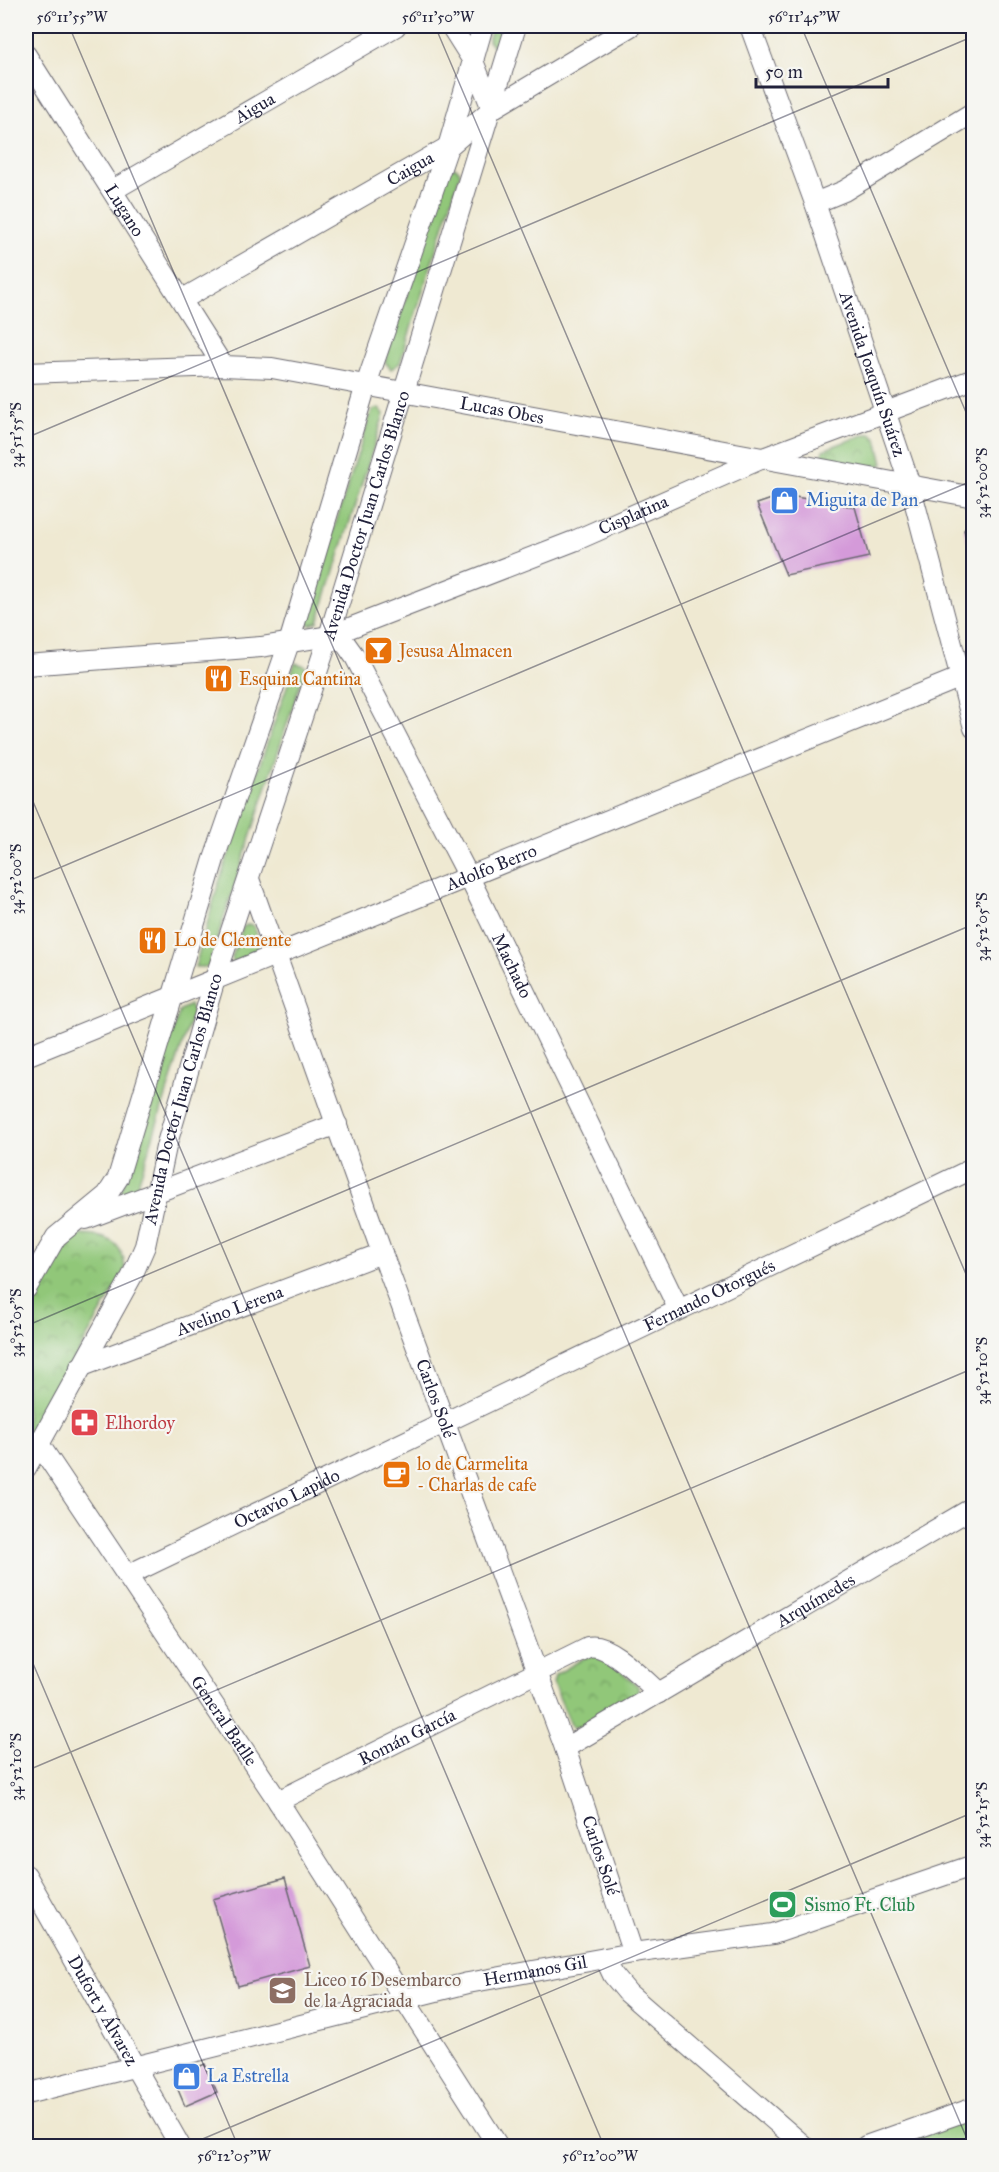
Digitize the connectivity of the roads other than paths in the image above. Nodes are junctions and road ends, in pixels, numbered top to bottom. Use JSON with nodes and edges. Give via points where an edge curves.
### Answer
{"nodes":[{"id":1,"x":396,"y":26,"type":"edge"},
{"id":2,"x":451,"y":26,"type":"edge"},
{"id":3,"x":483,"y":26,"type":"edge"},
{"id":4,"x":516,"y":26,"type":"edge"},
{"id":5,"x":631,"y":26,"type":"edge"},
{"id":6,"x":750,"y":26,"type":"edge"},
{"id":7,"x":26,"y":55,"type":"edge"},
{"id":8,"x":473,"y":61,"type":"junction"},
{"id":9,"x":492,"y":110,"type":"junction"},
{"id":10,"x":974,"y":112,"type":"edge"},
{"id":11,"x":448,"y":147,"type":"junction"},
{"id":12,"x":113,"y":190,"type":"junction"},
{"id":13,"x":815,"y":203,"type":"junction"},
{"id":14,"x":183,"y":299,"type":"junction"},
{"id":15,"x":224,"y":366,"type":"junction"},
{"id":16,"x":26,"y":373,"type":"edge"},
{"id":17,"x":974,"y":379,"type":"edge"},
{"id":18,"x":366,"y":385,"type":"junction"},
{"id":19,"x":402,"y":391,"type":"junction"},
{"id":20,"x":887,"y":413,"type":"junction"},
{"id":21,"x":764,"y":458,"type":"junction"},
{"id":22,"x":910,"y":485,"type":"junction"},
{"id":23,"x":974,"y":497,"type":"edge"},
{"id":24,"x":329,"y":636,"type":"junction"},
{"id":25,"x":289,"y":643,"type":"junction"},
{"id":26,"x":26,"y":665,"type":"edge"},
{"id":27,"x":959,"y":678,"type":"junction"},
{"id":28,"x":974,"y":728,"type":"edge"},
{"id":29,"x":469,"y":877,"type":"junction"},
{"id":30,"x":249,"y":879,"type":"junction"},
{"id":31,"x":278,"y":954,"type":"junction"},
{"id":32,"x":215,"y":979,"type":"junction"},
{"id":33,"x":172,"y":997,"type":"junction"},
{"id":34,"x":26,"y":1056,"type":"edge"},
{"id":35,"x":337,"y":1124,"type":"junction"},
{"id":36,"x":974,"y":1168,"type":"edge"},
{"id":37,"x":156,"y":1193,"type":"junction"},
{"id":38,"x":72,"y":1224,"type":"junction"},
{"id":39,"x":382,"y":1253,"type":"junction"},
{"id":40,"x":26,"y":1289,"type":"edge"},
{"id":41,"x":678,"y":1308,"type":"junction"},
{"id":42,"x":80,"y":1367,"type":"junction"},
{"id":43,"x":445,"y":1422,"type":"junction"},
{"id":44,"x":39,"y":1444,"type":"junction"},
{"id":45,"x":26,"y":1468,"type":"edge"},
{"id":46,"x":974,"y":1507,"type":"edge"},
{"id":47,"x":128,"y":1575,"type":"junction"},
{"id":48,"x":537,"y":1673,"type":"junction"},
{"id":49,"x":659,"y":1693,"type":"junction"},
{"id":50,"x":564,"y":1748,"type":"junction"},
{"id":51,"x":278,"y":1801,"type":"junction"},
{"id":52,"x":974,"y":1864,"type":"edge"},
{"id":53,"x":26,"y":1875,"type":"edge"},
{"id":54,"x":633,"y":1953,"type":"junction"},
{"id":55,"x":605,"y":1958,"type":"junction"},
{"id":56,"x":405,"y":1999,"type":"junction"},
{"id":57,"x":135,"y":2065,"type":"junction"},
{"id":58,"x":26,"y":2094,"type":"edge"},
{"id":59,"x":974,"y":2108,"type":"edge"},
{"id":60,"x":180,"y":2146,"type":"edge"},
{"id":61,"x":498,"y":2146,"type":"edge"},
{"id":62,"x":804,"y":2146,"type":"edge"},
{"id":63,"x":866,"y":2146,"type":"edge"}],
"edges":[{"from":1,"to":12,"type":"street","name":"Aigua"},
{"from":2,"to":8,"type":"street"},
{"from":3,"to":8,"type":"street","name":"Avenida Doctor Juan Carlos Blanco"},
{"from":4,"to":9,"type":"street","name":"Avenida Doctor Juan Carlos Blanco"},
{"from":5,"to":9,"type":"street","name":"Caigua"},
{"from":6,"to":13,"type":"street","name":"Avenida Joaquín Suárez"},
{"from":7,"to":12,"type":"street","name":"Lugano"},
{"from":8,"to":9,"type":"street"},
{"from":8,"to":11,"type":"street","name":"Avenida Doctor Juan Carlos Blanco"},
{"from":9,"to":11,"type":"street","name":"Caigua"},
{"from":9,"to":19,"type":"street","name":"Avenida Doctor Juan Carlos Blanco"},
{"from":10,"to":13,"type":"street","via":[[843,191]]},
{"from":11,"to":14,"type":"street","name":"Caigua"},
{"from":11,"to":18,"type":"street","name":"Avenida Doctor Juan Carlos Blanco"},
{"from":12,"to":14,"type":"street","name":"Lugano"},
{"from":13,"to":20,"type":"street","name":"Avenida Joaquín Suárez"},
{"from":14,"to":15,"type":"street","name":"Lugano"},
{"from":15,"to":16,"type":"street","name":"Lucas Obes"},
{"from":15,"to":18,"type":"street","name":"Lucas Obes","via":[[272,368]]},
{"from":17,"to":20,"type":"street","name":"Cisplatina"},
{"from":18,"to":19,"type":"street","name":"Lucas Obes"},
{"from":18,"to":25,"type":"street","name":"Avenida Doctor Juan Carlos Blanco"},
{"from":19,"to":21,"type":"street","name":"Lucas Obes"},
{"from":19,"to":24,"type":"street","name":"Avenida Doctor Juan Carlos Blanco"},
{"from":20,"to":21,"type":"street","name":"Cisplatina"},
{"from":20,"to":22,"type":"street","name":"Avenida Joaquín Suárez"},
{"from":21,"to":22,"type":"street","name":"Lucas Obes"},
{"from":21,"to":24,"type":"street","name":"Cisplatina","via":[[574,541]]},
{"from":22,"to":23,"type":"street","name":"Lucas Obes"},
{"from":22,"to":27,"type":"street","name":"Avenida Joaquín Suárez"},
{"from":24,"to":25,"type":"street","name":"Cisplatina"},
{"from":24,"to":29,"type":"street","name":"Machado","via":[[345,643],[355,657]]},
{"from":24,"to":30,"type":"street","name":"Avenida Doctor Juan Carlos Blanco"},
{"from":25,"to":26,"type":"street","name":"Cisplatina"},
{"from":25,"to":33,"type":"street","name":"Avenida Doctor Juan Carlos Blanco","via":[[214,859]]},
{"from":27,"to":28,"type":"street","name":"Avenida Joaquín Suárez"},
{"from":27,"to":29,"type":"street","name":"Adolfo Berro"},
{"from":29,"to":31,"type":"street","name":"Adolfo Berro"},
{"from":29,"to":41,"type":"street","name":"Machado"},
{"from":30,"to":31,"type":"street","name":"Carlos Solé"},
{"from":30,"to":32,"type":"street","name":"Avenida Doctor Juan Carlos Blanco"},
{"from":31,"to":32,"type":"street","name":"Adolfo Berro"},
{"from":31,"to":35,"type":"street","name":"Carlos Solé"},
{"from":32,"to":33,"type":"street","name":"Adolfo Berro"},
{"from":32,"to":37,"type":"street","name":"Avenida Doctor Juan Carlos Blanco"},
{"from":33,"to":34,"type":"street","name":"Adolfo Berro"},
{"from":33,"to":38,"type":"street","name":"Avenida Doctor Juan Carlos Blanco","via":[[118,1178],[107,1195]]},
{"from":35,"to":37,"type":"street"},
{"from":35,"to":39,"type":"street","name":"Carlos Solé"},
{"from":36,"to":41,"type":"street","name":"Fernando Otorgués"},
{"from":37,"to":38,"type":"street"},
{"from":37,"to":42,"type":"street","name":"Avenida Doctor Juan Carlos Blanco","via":[[145,1246],[132,1276]]},
{"from":38,"to":40,"type":"street","name":"Avenida Doctor Juan Carlos Blanco","via":[[56,1237]]},
{"from":39,"to":42,"type":"street","name":"Avelino Lerena"},
{"from":39,"to":43,"type":"street","name":"Carlos Solé"},
{"from":41,"to":43,"type":"street","name":"Fernando Otorgués"},
{"from":42,"to":44,"type":"street","name":"Avenida Doctor Juan Carlos Blanco"},
{"from":43,"to":47,"type":"street","name":"Octavio Lapido"},
{"from":43,"to":48,"type":"street","name":"Carlos Solé"},
{"from":44,"to":45,"type":"street","name":"Avenida Doctor Juan Carlos Blanco"},
{"from":44,"to":47,"type":"street","name":"General Batlle"},
{"from":46,"to":49,"type":"street","name":"Arquímedes"},
{"from":47,"to":51,"type":"street","name":"General Batlle"},
{"from":48,"to":49,"type":"street","via":[[588,1647],[601,1646]]},
{"from":48,"to":50,"type":"street","name":"Carlos Solé"},
{"from":48,"to":51,"type":"street","name":"Román García"},
{"from":49,"to":50,"type":"street","name":"Arquímedes"},
{"from":50,"to":54,"type":"street","name":"Carlos Solé"},
{"from":51,"to":56,"type":"street","name":"General Batlle"},
{"from":52,"to":54,"type":"street","name":"Hermanos Gil","via":[[773,1934]]},
{"from":53,"to":57,"type":"street","name":"Dufort y Álvarez"},
{"from":54,"to":55,"type":"street","name":"Hermanos Gil"},
{"from":55,"to":56,"type":"street","name":"Hermanos Gil"},
{"from":55,"to":62,"type":"street","via":[[628,1993]]},
{"from":56,"to":57,"type":"street","name":"Hermanos Gil"},
{"from":56,"to":61,"type":"street","name":"General Batlle"},
{"from":57,"to":58,"type":"street","name":"Hermanos Gil"},
{"from":57,"to":60,"type":"street","name":"Dufort y Álvarez"},
{"from":59,"to":63,"type":"street"}]}
